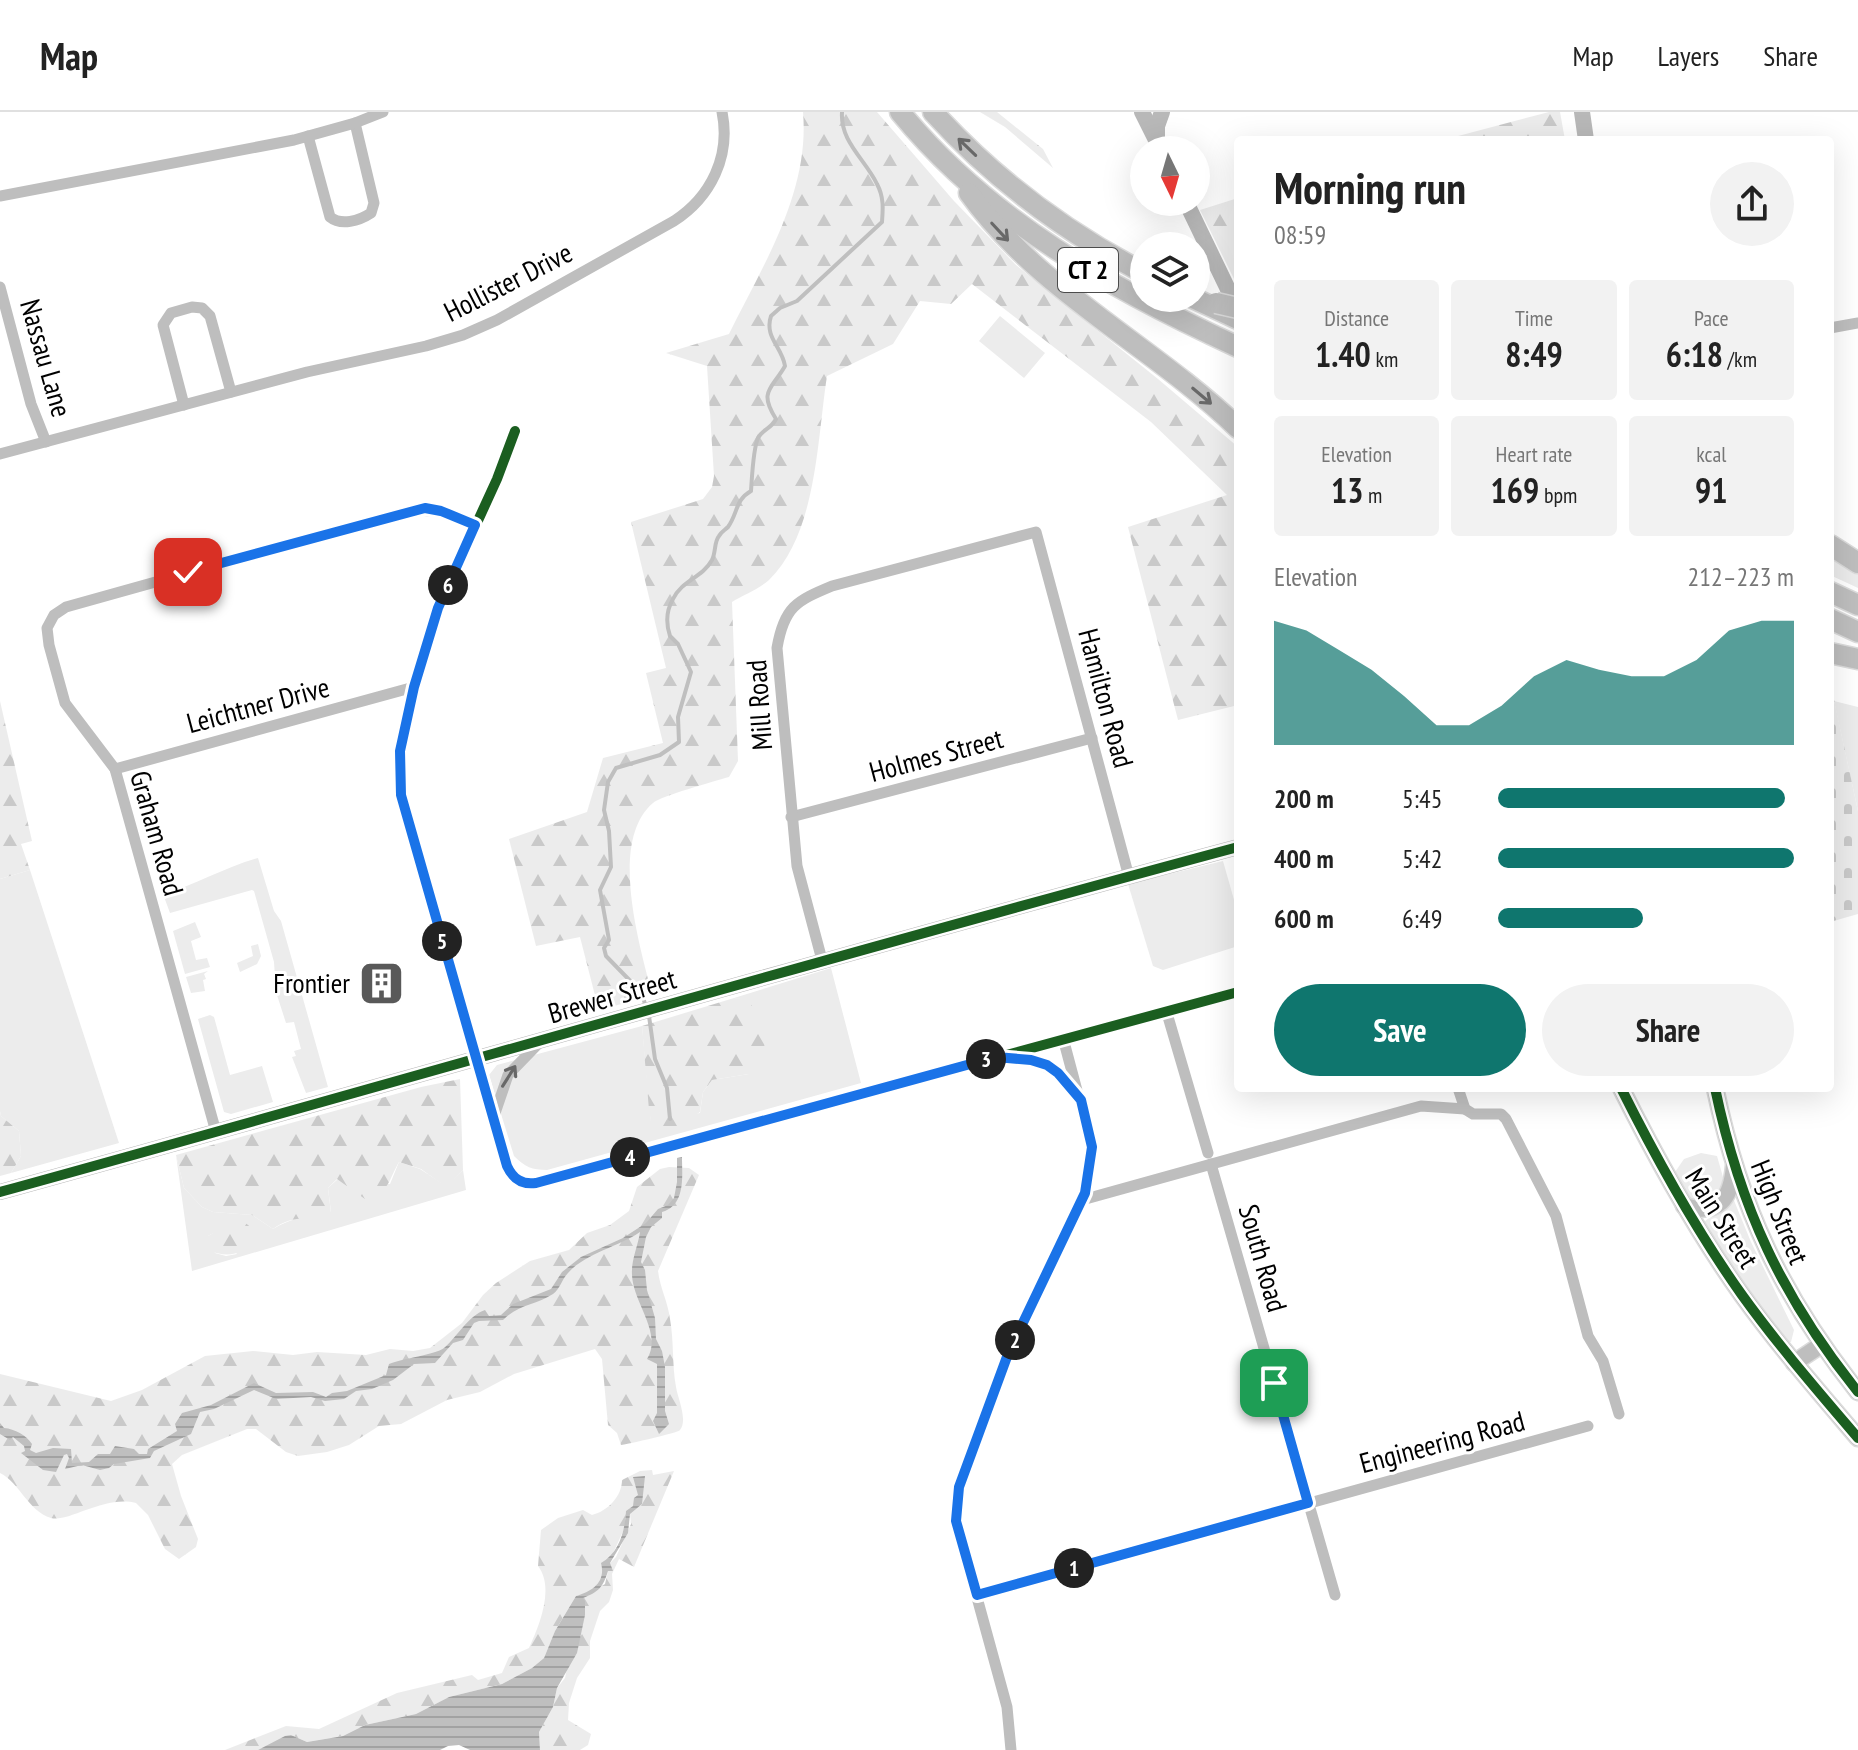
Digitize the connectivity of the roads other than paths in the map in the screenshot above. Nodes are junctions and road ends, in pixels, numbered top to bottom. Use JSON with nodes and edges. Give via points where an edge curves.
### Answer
{"nodes":[{"id":1,"x":383,"y":112,"type":"edge"},
{"id":2,"x":722,"y":112,"type":"edge"},
{"id":3,"x":900,"y":112,"type":"edge"},
{"id":4,"x":933,"y":112,"type":"edge"},
{"id":5,"x":1142,"y":112,"type":"edge"},
{"id":6,"x":1162,"y":112,"type":"edge"},
{"id":7,"x":1582,"y":112,"type":"edge"},
{"id":8,"x":355,"y":123,"type":"junction"},
{"id":9,"x":308,"y":136,"type":"junction"},
{"id":10,"x":1154,"y":136,"type":"edge"},
{"id":11,"x":1157,"y":136,"type":"edge"},
{"id":12,"x":1585,"y":136,"type":"edge"},
{"id":13,"x":955,"y":169,"type":"junction"},
{"id":14,"x":0,"y":196,"type":"edge"},
{"id":15,"x":1191,"y":216,"type":"edge"},
{"id":16,"x":1130,"y":265,"type":"edge"},
{"id":17,"x":0,"y":287,"type":"edge"},
{"id":18,"x":1220,"y":307,"type":"edge"},
{"id":19,"x":1858,"y":323,"type":"edge"},
{"id":20,"x":1834,"y":327,"type":"edge"},
{"id":21,"x":1234,"y":345,"type":"edge"},
{"id":22,"x":231,"y":392,"type":"junction"},
{"id":23,"x":184,"y":405,"type":"junction"},
{"id":24,"x":1234,"y":424,"type":"edge"},
{"id":25,"x":515,"y":431,"type":"dead end"},
{"id":26,"x":46,"y":442,"type":"junction"},
{"id":27,"x":0,"y":454,"type":"edge"},
{"id":28,"x":475,"y":525,"type":"junction"},
{"id":29,"x":1036,"y":532,"type":"joint"},
{"id":30,"x":1834,"y":548,"type":"edge"},
{"id":31,"x":1858,"y":563,"type":"edge"},
{"id":32,"x":1834,"y":594,"type":"edge"},
{"id":33,"x":1858,"y":605,"type":"edge"},
{"id":34,"x":1834,"y":621,"type":"edge"},
{"id":35,"x":1858,"y":632,"type":"edge"},
{"id":36,"x":1834,"y":654,"type":"edge"},
{"id":37,"x":1858,"y":659,"type":"edge"},
{"id":38,"x":414,"y":687,"type":"junction"},
{"id":39,"x":1092,"y":738,"type":"junction"},
{"id":40,"x":115,"y":769,"type":"junction"},
{"id":41,"x":791,"y":817,"type":"junction"},
{"id":42,"x":1234,"y":848,"type":"edge"},
{"id":43,"x":1129,"y":877,"type":"junction"},
{"id":44,"x":822,"y":960,"type":"junction"},
{"id":45,"x":1234,"y":993,"type":"edge"},
{"id":46,"x":1166,"y":1010,"type":"junction"},
{"id":47,"x":1063,"y":1038,"type":"junction"},
{"id":48,"x":541,"y":1041,"type":"junction"},
{"id":49,"x":996,"y":1057,"type":"junction"},
{"id":50,"x":476,"y":1060,"type":"junction"},
{"id":51,"x":1459,"y":1092,"type":"edge"},
{"id":52,"x":1623,"y":1092,"type":"edge"},
{"id":53,"x":1716,"y":1092,"type":"edge"},
{"id":54,"x":1081,"y":1100,"type":"junction"},
{"id":55,"x":1465,"y":1109,"type":"junction"},
{"id":56,"x":493,"y":1119,"type":"junction"},
{"id":57,"x":216,"y":1132,"type":"junction"},
{"id":58,"x":1209,"y":1158,"type":"junction"},
{"id":59,"x":1734,"y":1163,"type":"junction"},
{"id":60,"x":0,"y":1192,"type":"edge"},
{"id":61,"x":1082,"y":1200,"type":"junction"},
{"id":62,"x":1684,"y":1206,"type":"junction"},
{"id":63,"x":1821,"y":1345,"type":"junction"},
{"id":64,"x":1794,"y":1363,"type":"junction"},
{"id":65,"x":1858,"y":1392,"type":"edge"},
{"id":66,"x":1619,"y":1414,"type":"dead end"},
{"id":67,"x":1588,"y":1426,"type":"dead end"},
{"id":68,"x":1858,"y":1438,"type":"edge"},
{"id":69,"x":1308,"y":1503,"type":"junction"},
{"id":70,"x":977,"y":1595,"type":"junction"},
{"id":71,"x":1335,"y":1595,"type":"dead end"},
{"id":72,"x":1011,"y":1750,"type":"edge"}],
"edges":[{"from":1,"to":8,"type":"street"},
{"from":2,"to":22,"type":"street","name":"Hollister Drive","via":[[724,142],[718,170],[701,198],[674,221],[478,329]]},
{"from":3,"to":13,"type":"highway","number":"CT 2"},
{"from":16,"to":4,"type":"highway","number":"CT 2","one_way":true,"via":[[1038,208]]},
{"from":5,"to":10,"type":"main road"},
{"from":6,"to":11,"type":"main road"},
{"from":7,"to":12,"type":"main road"},
{"from":8,"to":9,"type":"street"},
{"from":8,"to":9,"type":"street","via":[[374,203],[362,218],[343,223],[330,217]]},
{"from":9,"to":14,"type":"street"},
{"from":13,"to":21,"type":"highway","number":"CT 2","via":[[1080,265]]},
{"from":13,"to":24,"type":"highway","one_way":true,"via":[[985,215],[1035,266]]},
{"from":15,"to":18,"type":"main road"},
{"from":17,"to":26,"type":"street","name":"Nassau Lane"},
{"from":19,"to":20,"type":"street"},
{"from":22,"to":23,"type":"street","name":"Hollister Drive"},
{"from":22,"to":23,"type":"street","via":[[210,316],[192,307],[171,313],[163,325]]},
{"from":23,"to":26,"type":"street","name":"Hollister Drive"},
{"from":25,"to":28,"type":"street"},
{"from":26,"to":27,"type":"street","name":"Hollister Drive"},
{"from":28,"to":38,"type":"street","via":[[438,608]]},
{"from":28,"to":40,"type":"street","name":"Graham Road","via":[[441,511],[406,512],[66,607],[54,615],[47,628],[49,645],[65,703]]},
{"from":29,"to":39,"type":"street","name":"Hamilton Road"},
{"from":29,"to":41,"type":"street","name":"Mill Road","via":[[832,586],[790,608],[777,648]]},
{"from":30,"to":31,"type":"highway"},
{"from":32,"to":33,"type":"highway"},
{"from":34,"to":35,"type":"highway"},
{"from":36,"to":37,"type":"highway"},
{"from":38,"to":40,"type":"street","name":"Leichtner Drive"},
{"from":38,"to":50,"type":"street","via":[[400,751],[401,795]]},
{"from":39,"to":41,"type":"street","name":"Holmes Street"},
{"from":39,"to":43,"type":"street","name":"Hamilton Road"},
{"from":40,"to":57,"type":"street","name":"Graham Road"},
{"from":41,"to":44,"type":"street","name":"Mill Road","via":[[797,866]]},
{"from":42,"to":43,"type":"main road","name":"Brewer Street"},
{"from":43,"to":44,"type":"main road","name":"Brewer Street"},
{"from":44,"to":48,"type":"main road","name":"Brewer Street"},
{"from":45,"to":46,"type":"street"},
{"from":46,"to":47,"type":"street"},
{"from":46,"to":58,"type":"street","name":"South Road"},
{"from":47,"to":49,"type":"street"},
{"from":47,"to":54,"type":"street"},
{"from":48,"to":50,"type":"main road","name":"Brewer Street"},
{"from":56,"to":48,"type":"street","one_way":true,"via":[[508,1075]]},
{"from":49,"to":54,"type":"street","via":[[1047,1065]]},
{"from":49,"to":56,"type":"street","via":[[528,1184],[510,1173]]},
{"from":50,"to":56,"type":"street"},
{"from":50,"to":57,"type":"main road","name":"Brewer Street"},
{"from":51,"to":55,"type":"street"},
{"from":52,"to":62,"type":"main road","name":"Main Street"},
{"from":53,"to":59,"type":"main road","name":"High Street"},
{"from":54,"to":61,"type":"street","via":[[1092,1147]]},
{"from":55,"to":58,"type":"street","via":[[1421,1106]]},
{"from":55,"to":66,"type":"street","via":[[1501,1114],[1534,1170],[1556,1216],[1588,1336],[1603,1361]]},
{"from":57,"to":60,"type":"main road","name":"Brewer Street"},
{"from":58,"to":61,"type":"street"},
{"from":58,"to":69,"type":"street","name":"South Road"},
{"from":59,"to":62,"type":"main road","via":[[1730,1190],[1722,1202],[1707,1209]]},
{"from":59,"to":63,"type":"main road","name":"High Street","via":[[1773,1264]]},
{"from":61,"to":70,"type":"street","via":[[1008,1354],[959,1487],[956,1521]]},
{"from":62,"to":64,"type":"main road","name":"Main Street"},
{"from":63,"to":64,"type":"main road"},
{"from":63,"to":65,"type":"main road"},
{"from":64,"to":68,"type":"main road","name":"Main Street"},
{"from":67,"to":69,"type":"street","name":"Engineering Road"},
{"from":69,"to":70,"type":"street","name":"Engineering Road"},
{"from":69,"to":71,"type":"street","name":"South Road"},
{"from":70,"to":72,"type":"street","via":[[1007,1707]]}]}
